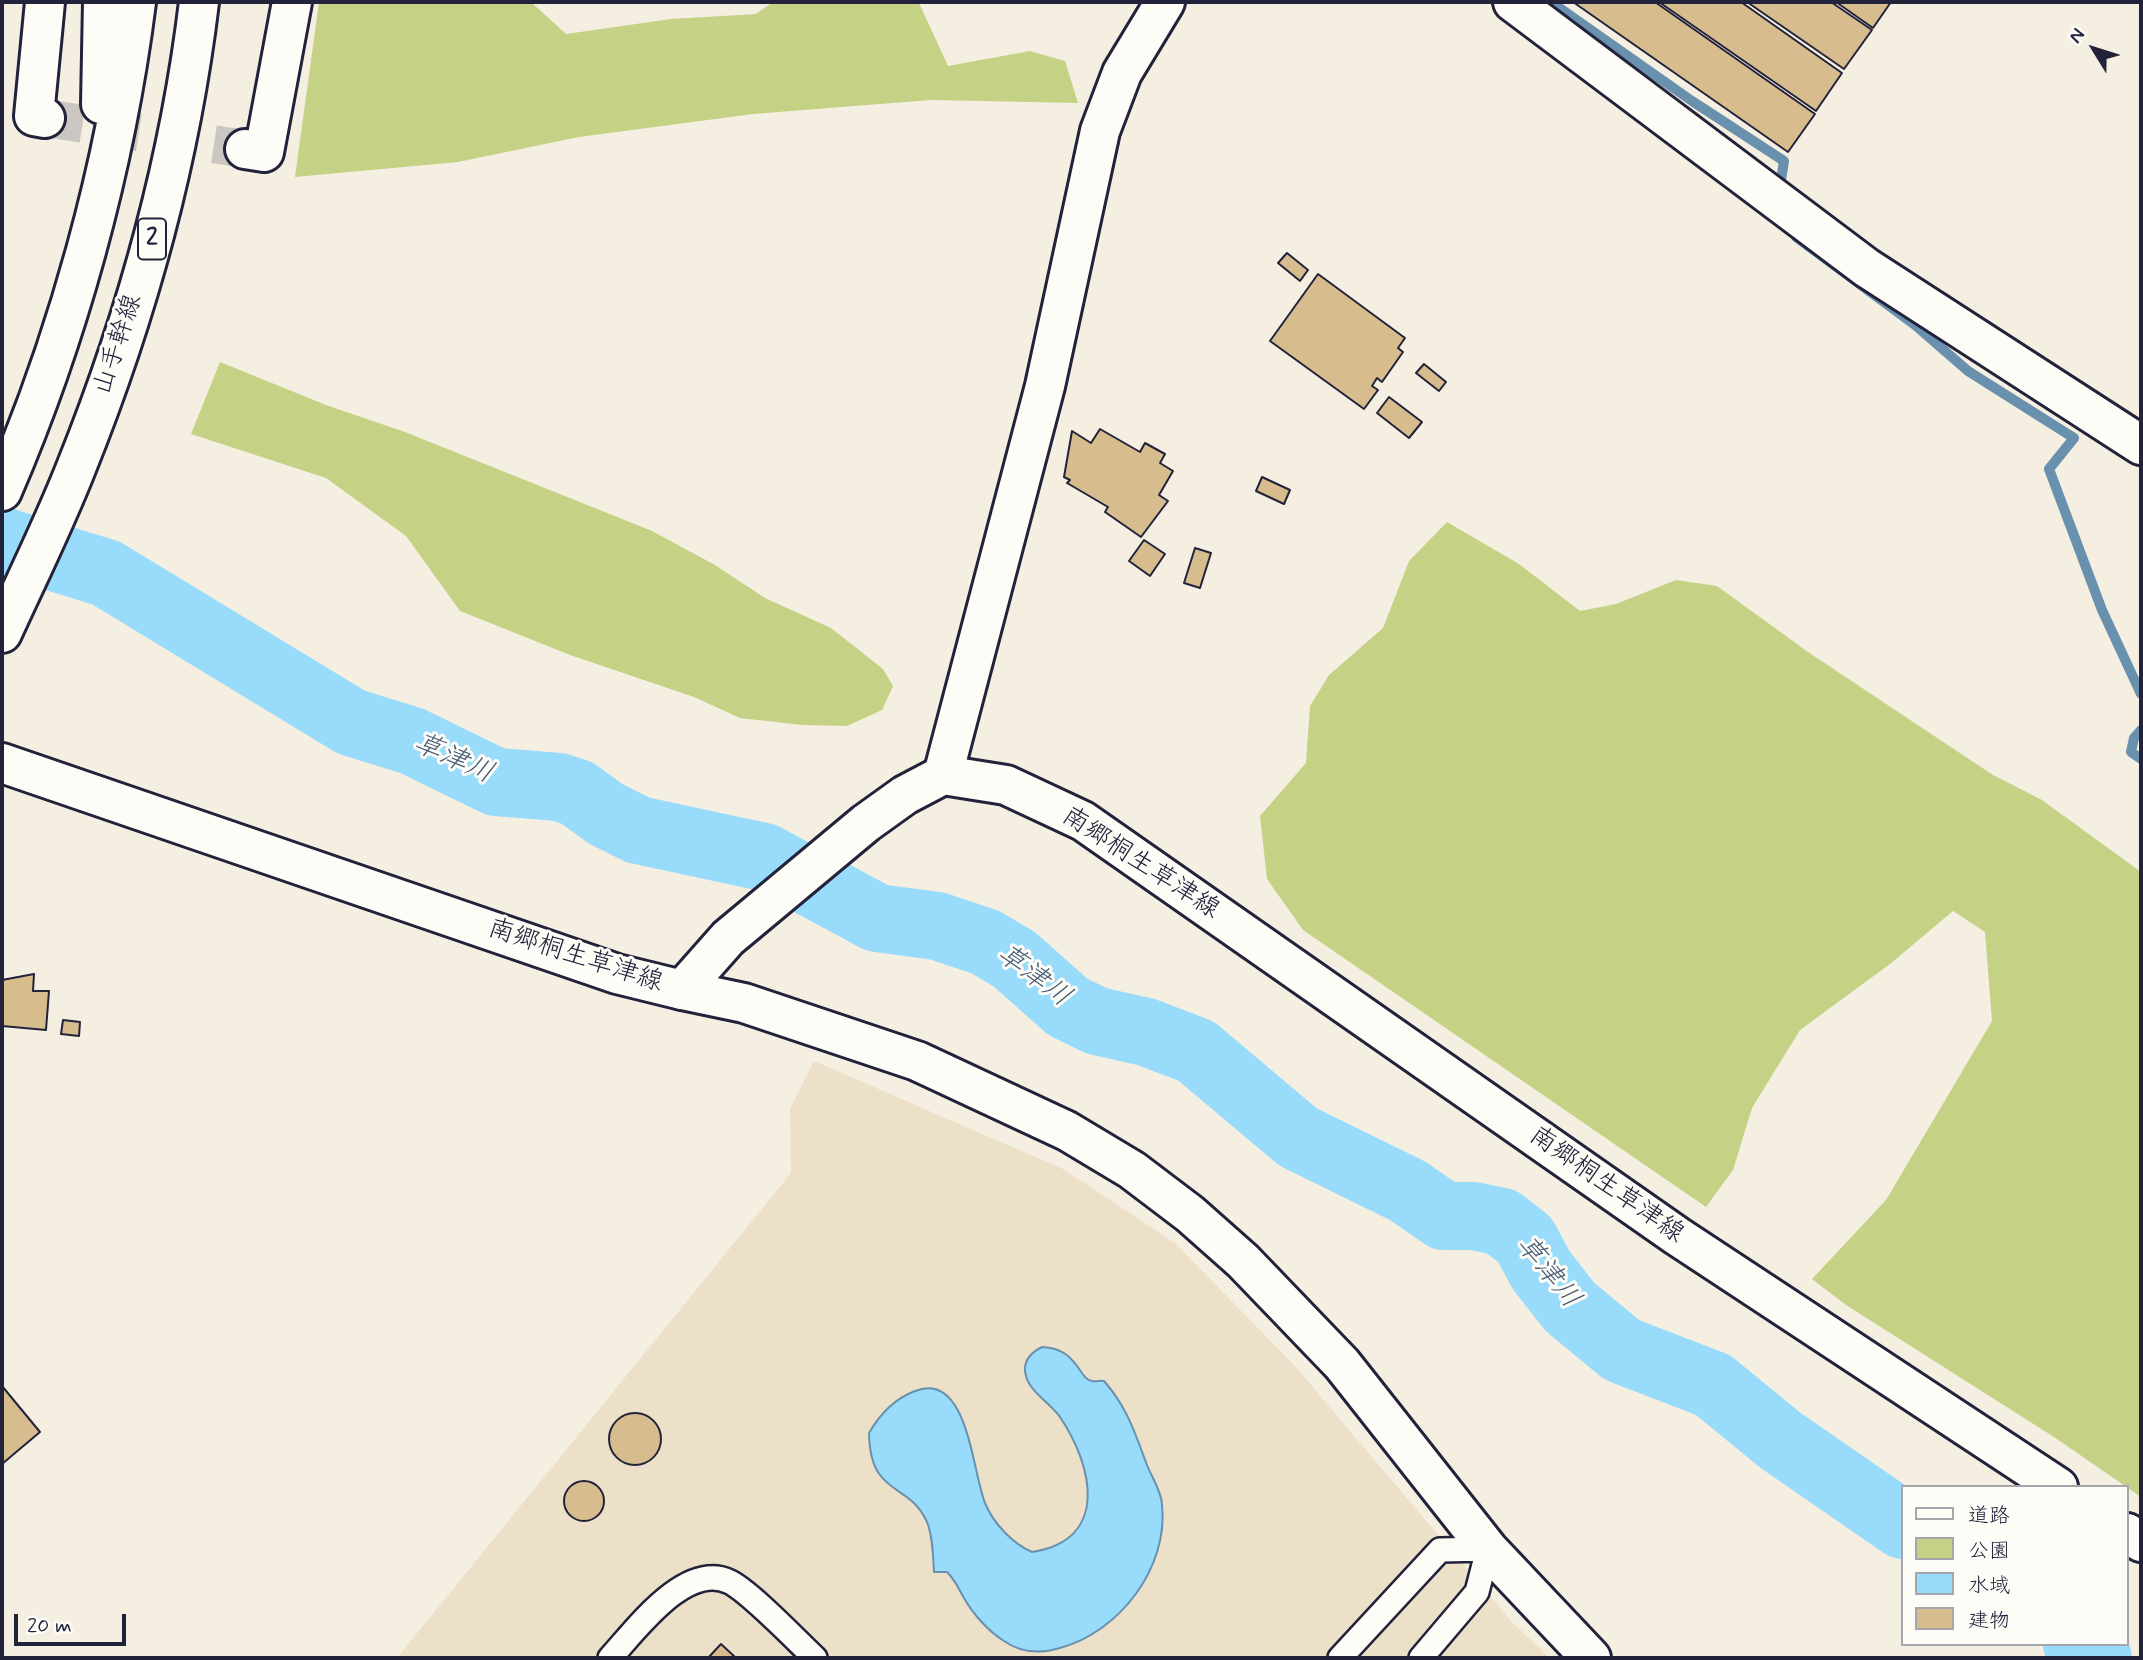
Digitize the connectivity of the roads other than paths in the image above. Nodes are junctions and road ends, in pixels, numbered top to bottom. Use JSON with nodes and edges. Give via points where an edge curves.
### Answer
{"nodes":[{"id":1,"x":44,"y":2,"type":"edge"},
{"id":2,"x":103,"y":2,"type":"edge"},
{"id":3,"x":136,"y":2,"type":"edge"},
{"id":4,"x":199,"y":2,"type":"edge"},
{"id":5,"x":292,"y":2,"type":"edge"},
{"id":6,"x":1165,"y":2,"type":"edge"},
{"id":7,"x":1513,"y":2,"type":"edge"},
{"id":8,"x":45,"y":118,"type":"dead end"},
{"id":9,"x":245,"y":149,"type":"tunnel mouth"},
{"id":10,"x":99,"y":201,"type":"junction"},
{"id":11,"x":2141,"y":445,"type":"edge"},
{"id":12,"x":2,"y":492,"type":"edge"},
{"id":13,"x":2,"y":633,"type":"edge"},
{"id":14,"x":2,"y":763,"type":"edge"},
{"id":15,"x":943,"y":775,"type":"junction"},
{"id":16,"x":682,"y":990,"type":"junction"},
{"id":17,"x":2055,"y":1485,"type":"edge"},
{"id":18,"x":1488,"y":1549,"type":"junction"},
{"id":19,"x":810,"y":1657,"type":"edge"},
{"id":20,"x":610,"y":1658,"type":"edge"},
{"id":21,"x":1340,"y":1658,"type":"edge"},
{"id":22,"x":1422,"y":1658,"type":"edge"},
{"id":23,"x":1591,"y":1658,"type":"edge"}],
"edges":[{"from":1,"to":8,"type":"main road","via":[[34,116]]},
{"from":2,"to":10,"type":"main road"},
{"from":3,"to":10,"type":"main road"},
{"from":4,"to":13,"type":"main road","name":"山手幹線","number":"2","via":[[162,206],[122,341],[76,469]]},
{"from":5,"to":9,"type":"main road","via":[[264,152]]},
{"from":6,"to":15,"type":"main road","via":[[1122,73],[1100,131],[1045,386]]},
{"from":7,"to":11,"type":"main road","via":[[1867,268]]},
{"from":10,"to":12,"type":"main road","via":[[63,326]]},
{"from":14,"to":16,"type":"main road","name":"南郷桐生草津線","via":[[617,974]]},
{"from":15,"to":16,"type":"main road","name":"南郷桐生草津線","via":[[866,823],[728,938]]},
{"from":15,"to":17,"type":"main road","name":"南郷桐生草津線","via":[[1006,785],[1083,821],[1677,1236]]},
{"from":16,"to":18,"type":"main road","via":[[744,1003],[917,1061],[1067,1131],[1132,1170],[1243,1262],[1342,1364]]},
{"from":18,"to":21,"type":"lane","via":[[1440,1550]]},
{"from":18,"to":22,"type":"lane","via":[[1477,1592]]},
{"from":18,"to":23,"type":"main road"},
{"from":19,"to":20,"type":"lane","via":[[729,1581],[704,1579],[682,1587],[660,1603]]}]}
